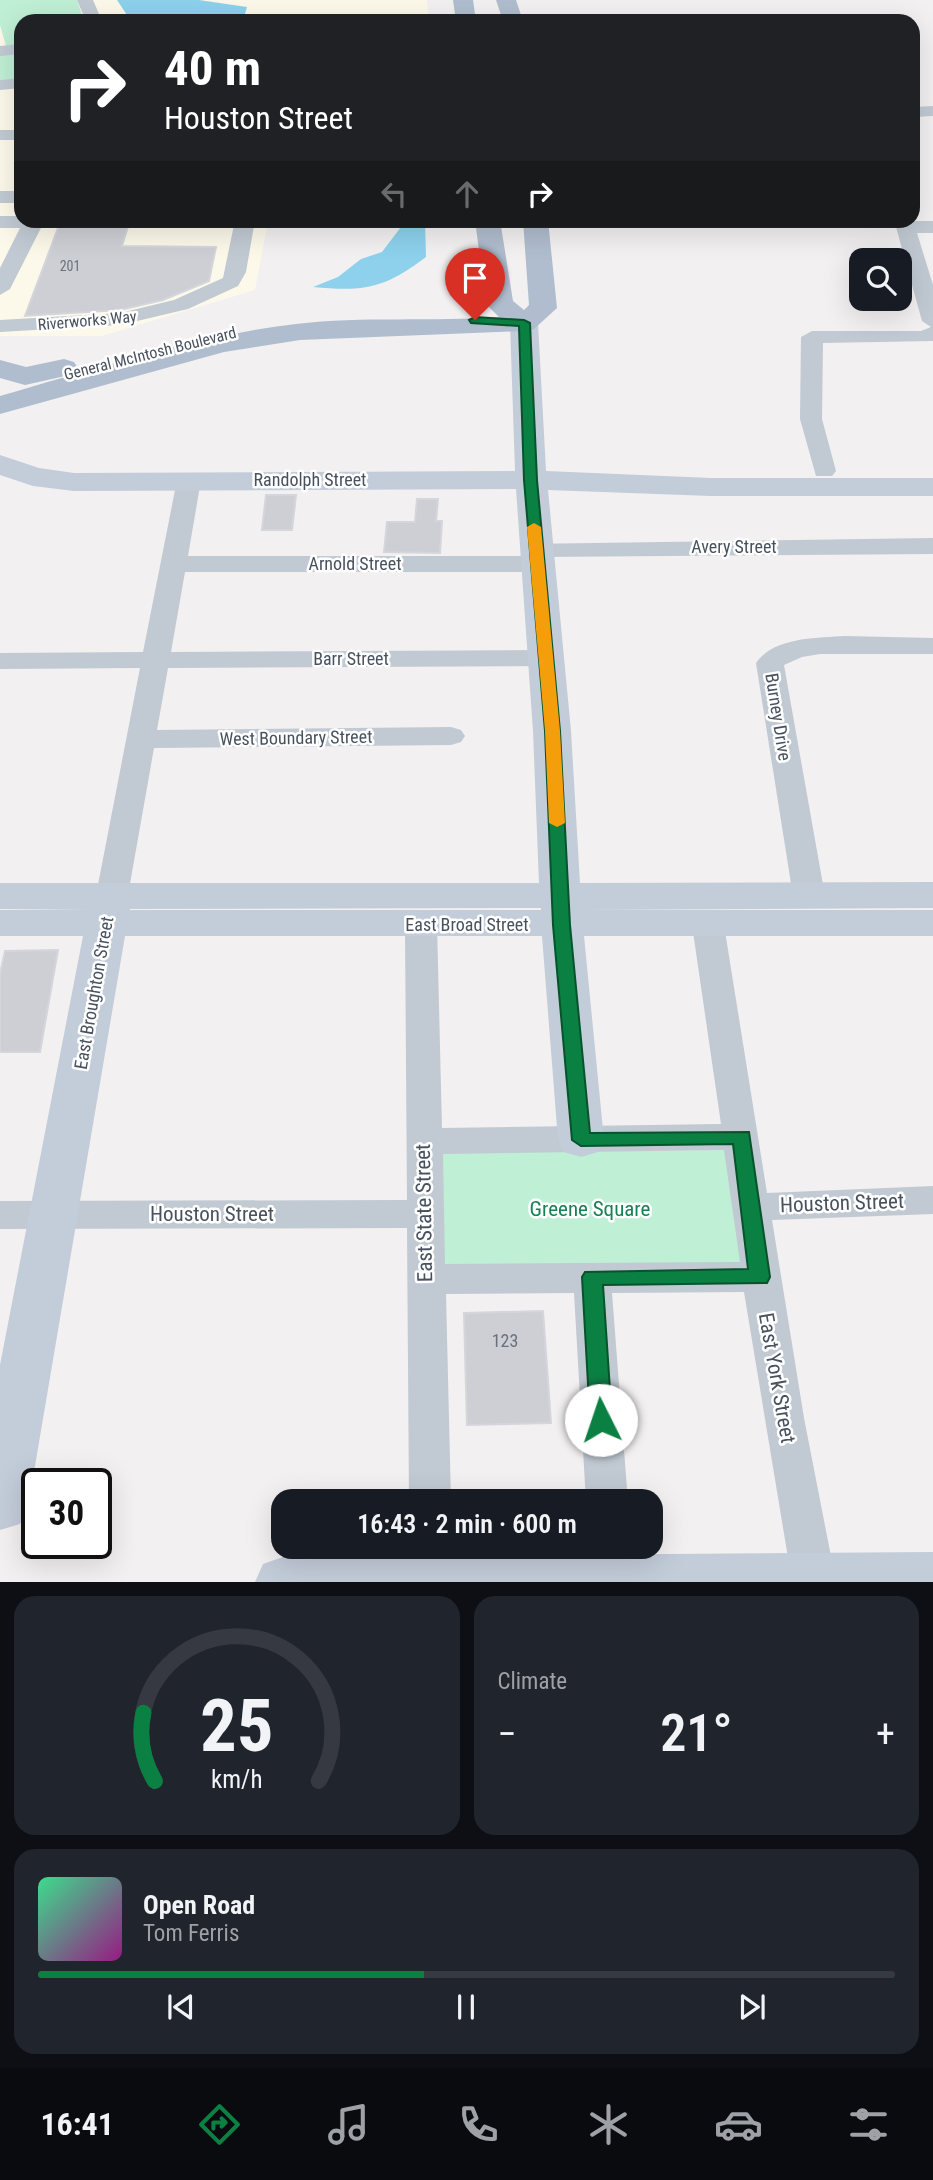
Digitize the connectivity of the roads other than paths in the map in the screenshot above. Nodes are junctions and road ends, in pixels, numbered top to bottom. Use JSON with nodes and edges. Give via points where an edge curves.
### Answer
{"nodes":[{"id":1,"x":30,"y":228,"type":"edge"},
{"id":2,"x":244,"y":228,"type":"edge"},
{"id":3,"x":487,"y":228,"type":"edge"},
{"id":4,"x":536,"y":228,"type":"edge"},
{"id":5,"x":906,"y":228,"type":"edge"},
{"id":6,"x":496,"y":278,"type":"junction"},
{"id":7,"x":0,"y":289,"type":"edge"},
{"id":8,"x":403,"y":319,"type":"junction"},
{"id":9,"x":933,"y":321,"type":"edge"},
{"id":10,"x":524,"y":323,"type":"junction"},
{"id":11,"x":0,"y":326,"type":"edge"},
{"id":12,"x":933,"y":333,"type":"edge"},
{"id":13,"x":179,"y":343,"type":"junction"},
{"id":14,"x":0,"y":369,"type":"edge"},
{"id":15,"x":0,"y":392,"type":"edge"},
{"id":16,"x":0,"y":405,"type":"edge"},
{"id":17,"x":0,"y":464,"type":"edge"},
{"id":18,"x":824,"y":471,"type":"junction"},
{"id":19,"x":926,"y":479,"type":"edge"},
{"id":20,"x":189,"y":480,"type":"junction"},
{"id":21,"x":531,"y":480,"type":"junction"},
{"id":22,"x":624,"y":482,"type":"junction"},
{"id":23,"x":933,"y":518,"type":"edge"},
{"id":24,"x":933,"y":545,"type":"edge"},
{"id":25,"x":536,"y":556,"type":"junction"},
{"id":26,"x":174,"y":564,"type":"junction"},
{"id":27,"x":933,"y":646,"type":"edge"},
{"id":28,"x":545,"y":658,"type":"junction"},
{"id":29,"x":157,"y":659,"type":"junction"},
{"id":30,"x":0,"y":661,"type":"edge"},
{"id":31,"x":451,"y":737,"type":"dead end"},
{"id":32,"x":142,"y":740,"type":"junction"},
{"id":33,"x":809,"y":895,"type":"junction"},
{"id":34,"x":933,"y":895,"type":"edge"},
{"id":35,"x":0,"y":896,"type":"edge"},
{"id":36,"x":109,"y":909,"type":"junction"},
{"id":37,"x":561,"y":910,"type":"junction"},
{"id":38,"x":0,"y":923,"type":"edge"},
{"id":39,"x":933,"y":923,"type":"edge"},
{"id":40,"x":422,"y":925,"type":"junction"},
{"id":41,"x":708,"y":925,"type":"junction"},
{"id":42,"x":742,"y":1137,"type":"junction"},
{"id":43,"x":581,"y":1140,"type":"junction"},
{"id":44,"x":423,"y":1141,"type":"junction"},
{"id":45,"x":933,"y":1200,"type":"edge"},
{"id":46,"x":752,"y":1207,"type":"junction"},
{"id":47,"x":424,"y":1214,"type":"junction"},
{"id":48,"x":0,"y":1215,"type":"edge"},
{"id":49,"x":54,"y":1216,"type":"junction"},
{"id":50,"x":592,"y":1277,"type":"junction"},
{"id":51,"x":760,"y":1277,"type":"junction"},
{"id":52,"x":425,"y":1279,"type":"junction"},
{"id":53,"x":430,"y":1489,"type":"edge"},
{"id":54,"x":606,"y":1489,"type":"edge"},
{"id":55,"x":0,"y":1507,"type":"edge"},
{"id":56,"x":611,"y":1569,"type":"edge"},
{"id":57,"x":431,"y":1570,"type":"edge"},
{"id":58,"x":933,"y":1577,"type":"edge"},
{"id":59,"x":814,"y":1580,"type":"edge"},
{"id":60,"x":283,"y":1581,"type":"edge"}],
"edges":[{"from":1,"to":7,"type":"street"},
{"from":2,"to":11,"type":"street","name":"Riverworks Way","via":[[230,282],[181,305],[120,319]]},
{"from":3,"to":6,"type":"main road"},
{"from":4,"to":10,"type":"main road","via":[[543,308]]},
{"from":5,"to":9,"type":"street"},
{"from":6,"to":8,"type":"main road","via":[[460,306]]},
{"from":6,"to":10,"type":"main road","via":[[500,304]]},
{"from":8,"to":10,"type":"main road","name":"General McIntosh Boulevard"},
{"from":8,"to":13,"type":"main road","name":"General McIntosh Boulevard","via":[[320,322]]},
{"from":10,"to":16,"type":"main road","name":"General McIntosh Boulevard","via":[[476,329],[302,332],[223,343]]},
{"from":10,"to":21,"type":"main road"},
{"from":12,"to":18,"type":"street","via":[[924,337],[812,337],[811,419]]},
{"from":13,"to":14,"type":"main road","via":[[121,352],[42,374],[25,376]]},
{"from":13,"to":15,"type":"main road","name":"General McIntosh Boulevard"},
{"from":17,"to":20,"type":"main road","name":"Randolph Street","via":[[33,477],[74,482]]},
{"from":18,"to":19,"type":"main road","name":"Randolph Street"},
{"from":18,"to":22,"type":"main road","name":"Randolph Street"},
{"from":19,"to":22,"type":"main road","name":"Randolph Street","via":[[711,487]]},
{"from":19,"to":23,"type":"main road"},
{"from":20,"to":21,"type":"main road","name":"Randolph Street"},
{"from":20,"to":26,"type":"street","name":"East Broughton Street"},
{"from":21,"to":22,"type":"main road","name":"Randolph Street"},
{"from":21,"to":25,"type":"main road"},
{"from":24,"to":25,"type":"street","name":"Avery Street"},
{"from":25,"to":26,"type":"street","name":"Arnold Street"},
{"from":25,"to":28,"type":"main road"},
{"from":26,"to":29,"type":"street","name":"East Broughton Street"},
{"from":27,"to":33,"type":"street","name":"Burney Drive","via":[[797,647],[770,663]]},
{"from":28,"to":29,"type":"street","name":"Barr Street"},
{"from":28,"to":37,"type":"main road"},
{"from":29,"to":30,"type":"street","name":"Barr Street"},
{"from":29,"to":32,"type":"street","name":"East Broughton Street"},
{"from":31,"to":32,"type":"street","name":"West Boundary Street"},
{"from":32,"to":36,"type":"street","name":"East Broughton Street"},
{"from":33,"to":34,"type":"main road","name":"East Broad Street"},
{"from":33,"to":37,"type":"main road","name":"East Broad Street"},
{"from":35,"to":36,"type":"main road","name":"East Broad Street"},
{"from":36,"to":37,"type":"main road","name":"East Broad Street"},
{"from":36,"to":38,"type":"main road","name":"East Broad Street"},
{"from":36,"to":40,"type":"main road","name":"East Broad Street"},
{"from":36,"to":49,"type":"main road","name":"East Broughton Street"},
{"from":37,"to":40,"type":"main road","name":"East Broad Street"},
{"from":37,"to":41,"type":"main road","name":"East Broad Street"},
{"from":37,"to":43,"type":"main road"},
{"from":39,"to":41,"type":"main road","name":"East Broad Street"},
{"from":40,"to":44,"type":"street","name":"East State Street"},
{"from":41,"to":42,"type":"street","name":"East York Street"},
{"from":42,"to":43,"type":"street"},
{"from":42,"to":46,"type":"street","name":"East York Street"},
{"from":43,"to":44,"type":"street"},
{"from":44,"to":47,"type":"street","name":"East State Street"},
{"from":45,"to":46,"type":"street","name":"Houston Street"},
{"from":46,"to":51,"type":"street","name":"East York Street"},
{"from":47,"to":49,"type":"street","name":"Houston Street"},
{"from":47,"to":52,"type":"street","name":"East State Street"},
{"from":48,"to":49,"type":"street","name":"Houston Street"},
{"from":49,"to":55,"type":"main road","name":"East Broughton Street"},
{"from":50,"to":51,"type":"street"},
{"from":50,"to":52,"type":"street"},
{"from":50,"to":54,"type":"street"},
{"from":51,"to":59,"type":"street","name":"East York Street"},
{"from":52,"to":53,"type":"street","name":"East State Street"},
{"from":56,"to":57,"type":"main road"},
{"from":56,"to":59,"type":"main road"},
{"from":57,"to":60,"type":"main road"},
{"from":58,"to":59,"type":"main road"}]}
